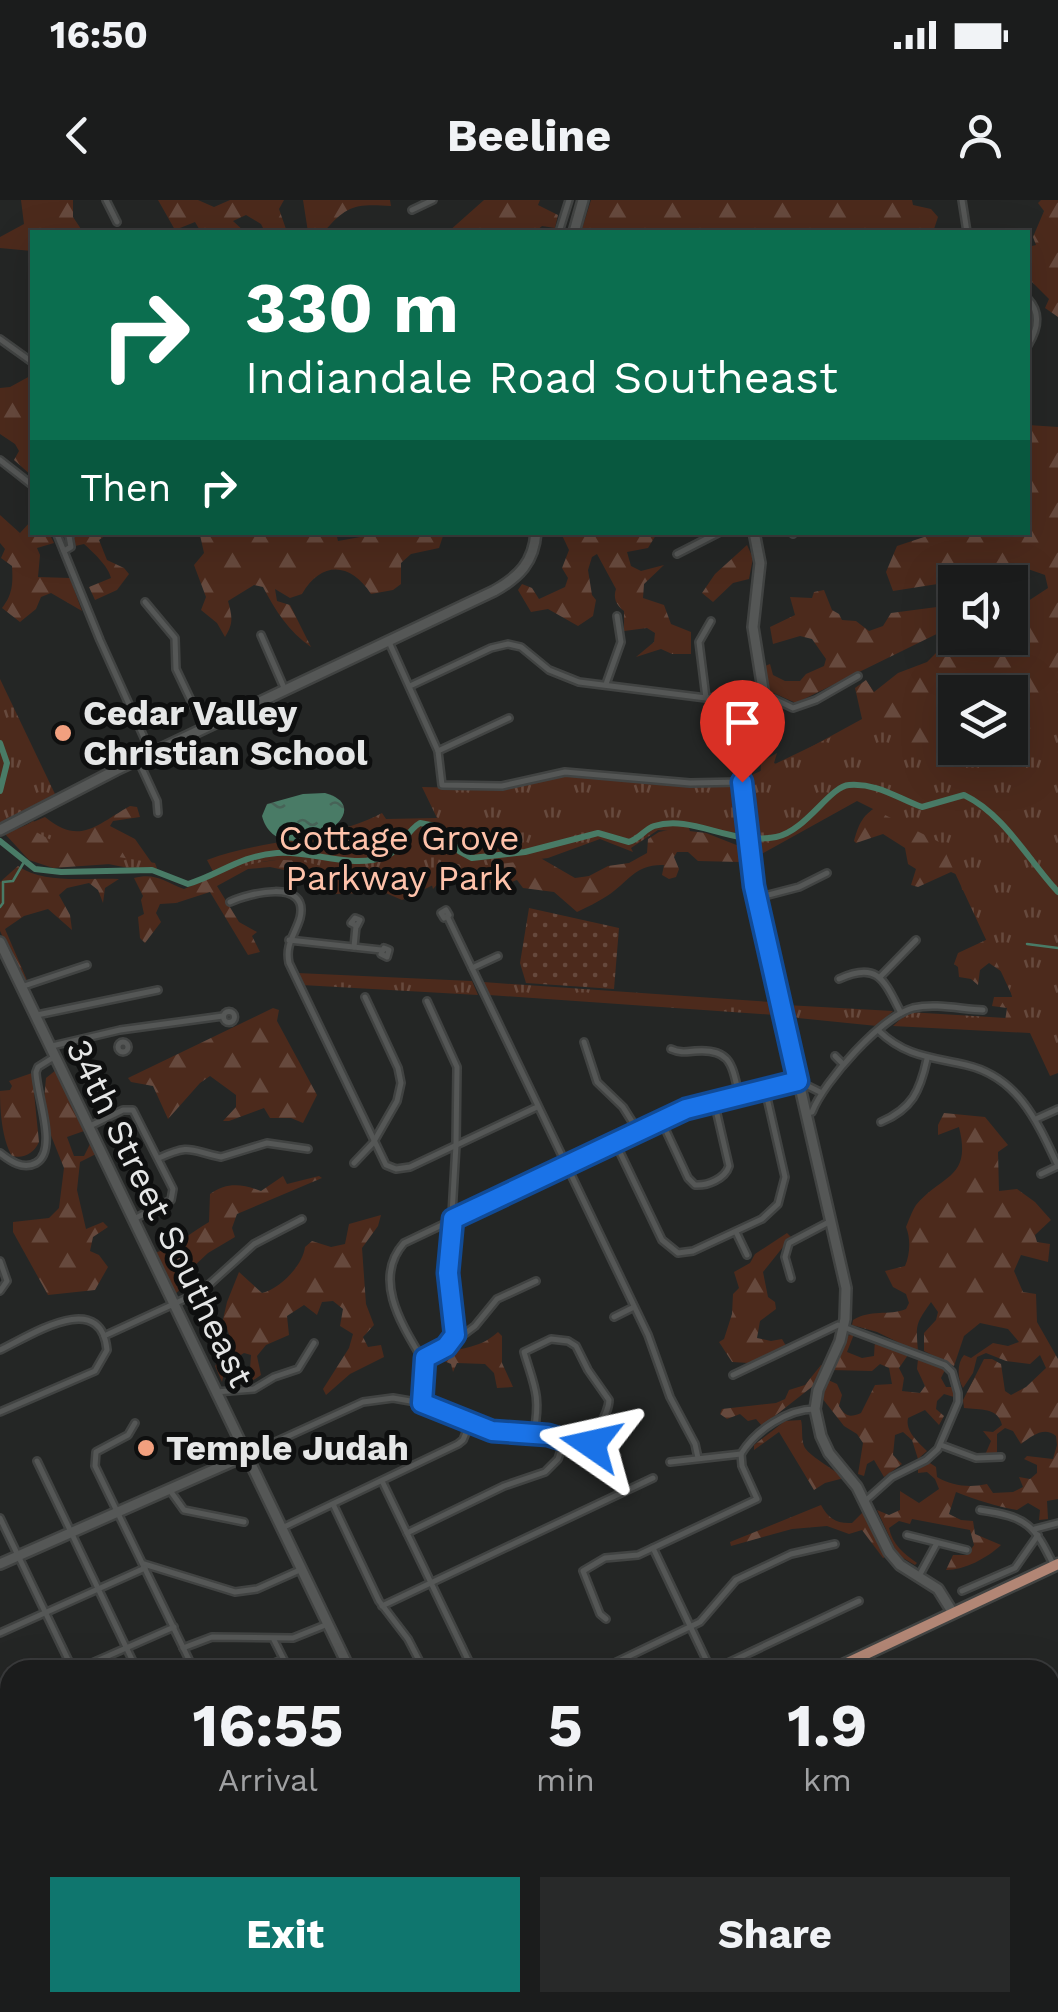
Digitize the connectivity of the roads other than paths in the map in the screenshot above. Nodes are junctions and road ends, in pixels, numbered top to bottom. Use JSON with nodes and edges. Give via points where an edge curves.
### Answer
{"nodes":[{"id":1,"x":106,"y":200,"type":"edge"},
{"id":2,"x":432,"y":200,"type":"edge"},
{"id":3,"x":569,"y":200,"type":"edge"},
{"id":4,"x":583,"y":200,"type":"edge"},
{"id":5,"x":962,"y":200,"type":"edge"},
{"id":6,"x":412,"y":210,"type":"dead end"},
{"id":7,"x":117,"y":222,"type":"dead end"},
{"id":8,"x":560,"y":230,"type":"edge"},
{"id":9,"x":575,"y":230,"type":"edge"},
{"id":10,"x":967,"y":230,"type":"edge"},
{"id":11,"x":1030,"y":302,"type":"edge"},
{"id":12,"x":0,"y":340,"type":"edge"},
{"id":13,"x":1030,"y":341,"type":"edge"},
{"id":14,"x":30,"y":361,"type":"edge"},
{"id":15,"x":0,"y":460,"type":"edge"},
{"id":16,"x":30,"y":483,"type":"edge"},
{"id":17,"x":57,"y":535,"type":"edge"},
{"id":18,"x":70,"y":535,"type":"edge"},
{"id":19,"x":535,"y":535,"type":"edge"},
{"id":20,"x":714,"y":535,"type":"edge"},
{"id":21,"x":755,"y":535,"type":"edge"},
{"id":22,"x":64,"y":551,"type":"junction"},
{"id":23,"x":678,"y":554,"type":"dead end"},
{"id":24,"x":145,"y":602,"type":"dead end"},
{"id":25,"x":616,"y":616,"type":"dead end"},
{"id":26,"x":711,"y":621,"type":"dead end"},
{"id":27,"x":261,"y":635,"type":"dead end"},
{"id":28,"x":389,"y":640,"type":"junction"},
{"id":29,"x":858,"y":676,"type":"dead end"},
{"id":30,"x":606,"y":684,"type":"junction"},
{"id":31,"x":410,"y":686,"type":"junction"},
{"id":32,"x":285,"y":690,"type":"junction"},
{"id":33,"x":763,"y":697,"type":"junction"},
{"id":34,"x":706,"y":698,"type":"junction"},
{"id":35,"x":509,"y":718,"type":"dead end"},
{"id":36,"x":204,"y":728,"type":"junction"},
{"id":37,"x":438,"y":751,"type":"junction"},
{"id":38,"x":152,"y":752,"type":"junction"},
{"id":39,"x":138,"y":759,"type":"junction"},
{"id":40,"x":742,"y":782,"type":"junction"},
{"id":41,"x":158,"y":812,"type":"dead end"},
{"id":42,"x":4,"y":828,"type":"edge"},
{"id":43,"x":827,"y":874,"type":"dead end"},
{"id":44,"x":757,"y":898,"type":"junction"},
{"id":45,"x":230,"y":902,"type":"dead end"},
{"id":46,"x":448,"y":918,"type":"dead end"},
{"id":47,"x":356,"y":926,"type":"dead end"},
{"id":48,"x":289,"y":940,"type":"junction"},
{"id":49,"x":916,"y":940,"type":"dead end"},
{"id":50,"x":0,"y":942,"type":"edge"},
{"id":51,"x":354,"y":947,"type":"junction"},
{"id":52,"x":382,"y":950,"type":"dead end"},
{"id":53,"x":498,"y":956,"type":"dead end"},
{"id":54,"x":87,"y":965,"type":"dead end"},
{"id":55,"x":472,"y":968,"type":"junction"},
{"id":56,"x":880,"y":977,"type":"junction"},
{"id":57,"x":839,"y":979,"type":"dead end"},
{"id":58,"x":21,"y":988,"type":"junction"},
{"id":59,"x":158,"y":990,"type":"dead end"},
{"id":60,"x":365,"y":997,"type":"dead end"},
{"id":61,"x":428,"y":1001,"type":"dead end"},
{"id":62,"x":983,"y":1010,"type":"dead end"},
{"id":63,"x":901,"y":1013,"type":"junction"},
{"id":64,"x":34,"y":1016,"type":"junction"},
{"id":65,"x":224,"y":1016,"type":"dead end"},
{"id":66,"x":120,"y":1030,"type":"junction"},
{"id":67,"x":879,"y":1031,"type":"junction"},
{"id":68,"x":122,"y":1042,"type":"dead end"},
{"id":69,"x":584,"y":1042,"type":"dead end"},
{"id":70,"x":671,"y":1049,"type":"dead end"},
{"id":71,"x":51,"y":1052,"type":"junction"},
{"id":72,"x":835,"y":1056,"type":"dead end"},
{"id":73,"x":927,"y":1059,"type":"junction"},
{"id":74,"x":843,"y":1064,"type":"junction"},
{"id":75,"x":798,"y":1081,"type":"junction"},
{"id":76,"x":765,"y":1089,"type":"junction"},
{"id":77,"x":820,"y":1092,"type":"junction"},
{"id":78,"x":739,"y":1095,"type":"junction"},
{"id":79,"x":714,"y":1101,"type":"junction"},
{"id":80,"x":537,"y":1107,"type":"junction"},
{"id":81,"x":1058,"y":1109,"type":"edge"},
{"id":82,"x":807,"y":1113,"type":"junction"},
{"id":83,"x":1036,"y":1119,"type":"junction"},
{"id":84,"x":661,"y":1120,"type":"junction"},
{"id":85,"x":882,"y":1122,"type":"dead end"},
{"id":86,"x":87,"y":1127,"type":"junction"},
{"id":87,"x":638,"y":1131,"type":"junction"},
{"id":88,"x":616,"y":1142,"type":"junction"},
{"id":89,"x":373,"y":1143,"type":"junction"},
{"id":90,"x":456,"y":1145,"type":"junction"},
{"id":91,"x":308,"y":1149,"type":"dead end"},
{"id":92,"x":0,"y":1153,"type":"edge"},
{"id":93,"x":158,"y":1158,"type":"junction"},
{"id":94,"x":354,"y":1164,"type":"dead end"},
{"id":95,"x":1058,"y":1165,"type":"edge"},
{"id":96,"x":565,"y":1166,"type":"junction"},
{"id":97,"x":1041,"y":1174,"type":"dead end"},
{"id":98,"x":453,"y":1219,"type":"junction"},
{"id":99,"x":132,"y":1220,"type":"junction"},
{"id":100,"x":302,"y":1220,"type":"dead end"},
{"id":101,"x":832,"y":1221,"type":"junction"},
{"id":102,"x":736,"y":1232,"type":"junction"},
{"id":103,"x":747,"y":1255,"type":"dead end"},
{"id":104,"x":0,"y":1261,"type":"edge"},
{"id":105,"x":790,"y":1278,"type":"dead end"},
{"id":106,"x":536,"y":1282,"type":"dead end"},
{"id":107,"x":0,"y":1290,"type":"edge"},
{"id":108,"x":174,"y":1305,"type":"junction"},
{"id":109,"x":634,"y":1307,"type":"junction"},
{"id":110,"x":614,"y":1317,"type":"dead end"},
{"id":111,"x":844,"y":1327,"type":"junction"},
{"id":112,"x":104,"y":1336,"type":"junction"},
{"id":113,"x":314,"y":1342,"type":"dead end"},
{"id":114,"x":452,"y":1342,"type":"junction"},
{"id":115,"x":0,"y":1350,"type":"edge"},
{"id":116,"x":424,"y":1362,"type":"junction"},
{"id":117,"x":733,"y":1375,"type":"dead end"},
{"id":118,"x":216,"y":1392,"type":"junction"},
{"id":119,"x":422,"y":1403,"type":"junction"},
{"id":120,"x":815,"y":1409,"type":"junction"},
{"id":121,"x":0,"y":1412,"type":"edge"},
{"id":122,"x":135,"y":1422,"type":"dead end"},
{"id":123,"x":470,"y":1423,"type":"junction"},
{"id":124,"x":534,"y":1433,"type":"junction"},
{"id":125,"x":564,"y":1440,"type":"junction"},
{"id":126,"x":941,"y":1445,"type":"junction"},
{"id":127,"x":590,"y":1448,"type":"junction"},
{"id":128,"x":740,"y":1454,"type":"junction"},
{"id":129,"x":247,"y":1455,"type":"junction"},
{"id":130,"x":617,"y":1456,"type":"dead end"},
{"id":131,"x":1001,"y":1457,"type":"dead end"},
{"id":132,"x":698,"y":1458,"type":"junction"},
{"id":133,"x":37,"y":1461,"type":"dead end"},
{"id":134,"x":670,"y":1462,"type":"dead end"},
{"id":135,"x":653,"y":1478,"type":"dead end"},
{"id":136,"x":382,"y":1481,"type":"junction"},
{"id":137,"x":169,"y":1489,"type":"junction"},
{"id":138,"x":864,"y":1502,"type":"junction"},
{"id":139,"x":333,"y":1504,"type":"junction"},
{"id":140,"x":980,"y":1510,"type":"dead end"},
{"id":141,"x":118,"y":1512,"type":"junction"},
{"id":142,"x":0,"y":1518,"type":"edge"},
{"id":143,"x":244,"y":1522,"type":"dead end"},
{"id":144,"x":1058,"y":1523,"type":"edge"},
{"id":145,"x":282,"y":1528,"type":"junction"},
{"id":146,"x":72,"y":1532,"type":"junction"},
{"id":147,"x":407,"y":1532,"type":"junction"},
{"id":148,"x":1037,"y":1532,"type":"junction"},
{"id":149,"x":907,"y":1535,"type":"dead end"},
{"id":150,"x":836,"y":1544,"type":"dead end"},
{"id":151,"x":936,"y":1544,"type":"junction"},
{"id":152,"x":653,"y":1548,"type":"junction"},
{"id":153,"x":967,"y":1550,"type":"dead end"},
{"id":154,"x":18,"y":1556,"type":"junction"},
{"id":155,"x":0,"y":1564,"type":"edge"},
{"id":156,"x":1056,"y":1565,"type":"edge"},
{"id":157,"x":144,"y":1566,"type":"junction"},
{"id":158,"x":302,"y":1570,"type":"junction"},
{"id":159,"x":919,"y":1576,"type":"junction"},
{"id":160,"x":431,"y":1583,"type":"junction"},
{"id":161,"x":99,"y":1589,"type":"junction"},
{"id":162,"x":962,"y":1591,"type":"dead end"},
{"id":163,"x":859,"y":1601,"type":"dead end"},
{"id":164,"x":382,"y":1606,"type":"junction"},
{"id":165,"x":46,"y":1612,"type":"junction"},
{"id":166,"x":952,"y":1613,"type":"junction"},
{"id":167,"x":606,"y":1619,"type":"dead end"},
{"id":168,"x":328,"y":1624,"type":"junction"},
{"id":169,"x":691,"y":1627,"type":"junction"},
{"id":170,"x":174,"y":1628,"type":"junction"},
{"id":171,"x":0,"y":1633,"type":"edge"},
{"id":172,"x":274,"y":1640,"type":"junction"},
{"id":173,"x":128,"y":1648,"type":"junction"},
{"id":174,"x":184,"y":1648,"type":"junction"},
{"id":175,"x":283,"y":1659,"type":"edge"},
{"id":176,"x":69,"y":1660,"type":"edge"},
{"id":177,"x":99,"y":1660,"type":"edge"},
{"id":178,"x":133,"y":1660,"type":"edge"},
{"id":179,"x":189,"y":1660,"type":"edge"},
{"id":180,"x":345,"y":1660,"type":"edge"},
{"id":181,"x":419,"y":1660,"type":"edge"},
{"id":182,"x":468,"y":1660,"type":"edge"},
{"id":183,"x":621,"y":1660,"type":"edge"},
{"id":184,"x":707,"y":1660,"type":"edge"},
{"id":185,"x":733,"y":1660,"type":"edge"},
{"id":186,"x":855,"y":1660,"type":"edge"}],
"edges":[{"from":1,"to":7,"type":"street"},
{"from":2,"to":6,"type":"street"},
{"from":3,"to":8,"type":"street"},
{"from":4,"to":9,"type":"main road"},
{"from":5,"to":10,"type":"street"},
{"from":11,"to":13,"type":"street","via":[[1037,315]]},
{"from":12,"to":14,"type":"street"},
{"from":15,"to":16,"type":"street"},
{"from":17,"to":22,"type":"street"},
{"from":18,"to":22,"type":"street","via":[[71,547]]},
{"from":19,"to":28,"type":"main road","via":[[530,559],[510,582]]},
{"from":20,"to":23,"type":"street"},
{"from":21,"to":33,"type":"main road","via":[[760,564],[753,627]]},
{"from":22,"to":38,"type":"street"},
{"from":24,"to":36,"type":"street","via":[[174,638],[176,669]]},
{"from":25,"to":30,"type":"street","via":[[621,642]]},
{"from":26,"to":34,"type":"street","via":[[699,642]]},
{"from":27,"to":32,"type":"street"},
{"from":28,"to":31,"type":"street"},
{"from":28,"to":32,"type":"main road"},
{"from":29,"to":33,"type":"street","via":[[793,708]]},
{"from":30,"to":31,"type":"street","via":[[549,670],[508,644]]},
{"from":30,"to":34,"type":"street"},
{"from":31,"to":37,"type":"street"},
{"from":32,"to":36,"type":"main road"},
{"from":33,"to":34,"type":"street"},
{"from":33,"to":40,"type":"main road"},
{"from":35,"to":37,"type":"street"},
{"from":36,"to":38,"type":"main road"},
{"from":37,"to":40,"type":"street","via":[[442,785],[502,786],[565,772]]},
{"from":38,"to":39,"type":"main road"},
{"from":39,"to":41,"type":"street"},
{"from":39,"to":42,"type":"main road"},
{"from":40,"to":44,"type":"main road"},
{"from":43,"to":44,"type":"street"},
{"from":44,"to":75,"type":"main road"},
{"from":45,"to":48,"type":"street","via":[[264,890],[289,895],[300,911]]},
{"from":46,"to":55,"type":"street"},
{"from":47,"to":51,"type":"street"},
{"from":48,"to":51,"type":"street"},
{"from":48,"to":89,"type":"street","via":[[292,973]]},
{"from":49,"to":56,"type":"street"},
{"from":50,"to":58,"type":"main road","name":"34th Street Southeast"},
{"from":51,"to":52,"type":"street"},
{"from":53,"to":55,"type":"street"},
{"from":54,"to":58,"type":"street"},
{"from":55,"to":80,"type":"street"},
{"from":56,"to":57,"type":"street","via":[[866,970]]},
{"from":56,"to":63,"type":"street"},
{"from":58,"to":64,"type":"main road","name":"34th Street Southeast"},
{"from":59,"to":64,"type":"street"},
{"from":60,"to":89,"type":"street","via":[[401,1083]]},
{"from":61,"to":90,"type":"street","via":[[457,1067]]},
{"from":62,"to":63,"type":"street","via":[[924,1006]]},
{"from":63,"to":67,"type":"street"},
{"from":64,"to":71,"type":"main road","name":"34th Street Southeast"},
{"from":65,"to":66,"type":"street"},
{"from":66,"to":68,"type":"street"},
{"from":66,"to":71,"type":"street"},
{"from":67,"to":73,"type":"street"},
{"from":67,"to":74,"type":"street"},
{"from":69,"to":87,"type":"street","via":[[597,1082]]},
{"from":70,"to":78,"type":"street","via":[[725,1056]]},
{"from":71,"to":86,"type":"main road","name":"34th Street Southeast"},
{"from":71,"to":92,"type":"street","via":[[36,1072],[46,1152],[24,1165]]},
{"from":72,"to":74,"type":"street"},
{"from":73,"to":83,"type":"street","via":[[991,1074]]},
{"from":73,"to":85,"type":"street","via":[[916,1098]]},
{"from":74,"to":77,"type":"street"},
{"from":75,"to":76,"type":"street"},
{"from":75,"to":77,"type":"street"},
{"from":75,"to":82,"type":"main road"},
{"from":76,"to":78,"type":"street"},
{"from":76,"to":102,"type":"street","via":[[785,1187],[771,1213]]},
{"from":77,"to":82,"type":"street"},
{"from":78,"to":79,"type":"street"},
{"from":79,"to":84,"type":"street"},
{"from":79,"to":84,"type":"street","via":[[729,1166],[704,1185],[688,1178]]},
{"from":80,"to":90,"type":"street"},
{"from":80,"to":96,"type":"street"},
{"from":81,"to":83,"type":"street"},
{"from":82,"to":101,"type":"main road"},
{"from":83,"to":95,"type":"street"},
{"from":84,"to":87,"type":"street"},
{"from":86,"to":93,"type":"street","via":[[134,1110]]},
{"from":86,"to":99,"type":"main road","name":"34th Street Southeast"},
{"from":87,"to":88,"type":"street"},
{"from":88,"to":96,"type":"street"},
{"from":88,"to":102,"type":"street","via":[[666,1246],[686,1253]]},
{"from":89,"to":90,"type":"street","via":[[386,1165],[403,1170]]},
{"from":89,"to":94,"type":"street"},
{"from":90,"to":98,"type":"street"},
{"from":91,"to":93,"type":"street","via":[[267,1143],[221,1157],[199,1148]]},
{"from":93,"to":99,"type":"street","via":[[173,1188],[171,1200]]},
{"from":95,"to":97,"type":"street"},
{"from":96,"to":98,"type":"street"},
{"from":96,"to":109,"type":"street"},
{"from":98,"to":114,"type":"street"},
{"from":98,"to":116,"type":"street","via":[[404,1243],[392,1262],[396,1313]]},
{"from":99,"to":108,"type":"main road","name":"34th Street Southeast"},
{"from":100,"to":108,"type":"street","via":[[254,1244],[215,1282]]},
{"from":101,"to":105,"type":"street","via":[[789,1243]]},
{"from":101,"to":111,"type":"main road","via":[[845,1281]]},
{"from":102,"to":103,"type":"street"},
{"from":104,"to":107,"type":"street","via":[[6,1281]]},
{"from":106,"to":114,"type":"street","via":[[497,1299]]},
{"from":108,"to":112,"type":"street"},
{"from":108,"to":118,"type":"main road","name":"34th Street Southeast"},
{"from":109,"to":110,"type":"street"},
{"from":109,"to":132,"type":"street"},
{"from":111,"to":117,"type":"street","via":[[828,1328]]},
{"from":111,"to":120,"type":"main road"},
{"from":111,"to":126,"type":"street","via":[[932,1358],[952,1372],[958,1402]]},
{"from":112,"to":115,"type":"street","via":[[90,1320],[70,1319]]},
{"from":112,"to":121,"type":"street","via":[[106,1357],[95,1371]]},
{"from":113,"to":118,"type":"street","via":[[298,1369],[254,1389]]},
{"from":114,"to":116,"type":"street"},
{"from":116,"to":119,"type":"street"},
{"from":118,"to":129,"type":"main road","name":"34th Street Southeast"},
{"from":119,"to":123,"type":"street"},
{"from":119,"to":129,"type":"street","via":[[363,1402]]},
{"from":120,"to":128,"type":"street","via":[[788,1413]]},
{"from":120,"to":138,"type":"main road","via":[[829,1453]]},
{"from":122,"to":141,"type":"street","via":[[94,1459]]},
{"from":123,"to":124,"type":"street"},
{"from":123,"to":136,"type":"street","via":[[458,1444]]},
{"from":124,"to":125,"type":"street"},
{"from":124,"to":127,"type":"street","via":[[536,1382],[524,1352],[551,1339],[568,1341],[609,1400]]},
{"from":125,"to":127,"type":"street"},
{"from":125,"to":147,"type":"street","via":[[546,1472]]},
{"from":126,"to":131,"type":"street","via":[[976,1458]]},
{"from":126,"to":138,"type":"street"},
{"from":127,"to":130,"type":"street"},
{"from":128,"to":132,"type":"street"},
{"from":128,"to":152,"type":"street","via":[[757,1499]]},
{"from":129,"to":137,"type":"main road"},
{"from":129,"to":145,"type":"main road","name":"34th Street Southeast"},
{"from":132,"to":134,"type":"street"},
{"from":133,"to":146,"type":"street"},
{"from":135,"to":160,"type":"street"},
{"from":136,"to":139,"type":"street"},
{"from":136,"to":147,"type":"street"},
{"from":137,"to":141,"type":"main road"},
{"from":137,"to":143,"type":"street","via":[[184,1510]]},
{"from":138,"to":159,"type":"main road","via":[[889,1552]]},
{"from":139,"to":145,"type":"street"},
{"from":139,"to":164,"type":"street"},
{"from":140,"to":148,"type":"street","via":[[1015,1517]]},
{"from":141,"to":146,"type":"main road"},
{"from":141,"to":157,"type":"street"},
{"from":142,"to":154,"type":"street"},
{"from":144,"to":148,"type":"street"},
{"from":145,"to":158,"type":"main road","name":"34th Street Southeast"},
{"from":146,"to":154,"type":"main road"},
{"from":146,"to":161,"type":"street"},
{"from":147,"to":160,"type":"street"},
{"from":148,"to":156,"type":"street"},
{"from":148,"to":162,"type":"street","via":[[1014,1568]]},
{"from":149,"to":151,"type":"street"},
{"from":150,"to":169,"type":"street","via":[[792,1554],[736,1580],[710,1615]]},
{"from":151,"to":153,"type":"street"},
{"from":151,"to":159,"type":"street"},
{"from":152,"to":167,"type":"street","via":[[598,1560],[582,1571]]},
{"from":152,"to":169,"type":"street"},
{"from":154,"to":155,"type":"main road"},
{"from":154,"to":165,"type":"street"},
{"from":156,"to":166,"type":"main road"},
{"from":157,"to":158,"type":"street","via":[[235,1592]]},
{"from":157,"to":161,"type":"street"},
{"from":157,"to":170,"type":"street"},
{"from":158,"to":168,"type":"main road","name":"34th Street Southeast"},
{"from":159,"to":166,"type":"main road","via":[[941,1593]]},
{"from":160,"to":164,"type":"street"},
{"from":160,"to":182,"type":"street"},
{"from":161,"to":165,"type":"street"},
{"from":161,"to":173,"type":"street"},
{"from":163,"to":185,"type":"street"},
{"from":164,"to":181,"type":"street"},
{"from":165,"to":171,"type":"street"},
{"from":165,"to":176,"type":"street"},
{"from":166,"to":186,"type":"main road"},
{"from":168,"to":172,"type":"street"},
{"from":168,"to":180,"type":"main road","name":"34th Street Southeast"},
{"from":169,"to":183,"type":"street"},
{"from":169,"to":184,"type":"street"},
{"from":170,"to":173,"type":"street"},
{"from":170,"to":174,"type":"street"},
{"from":172,"to":174,"type":"street","via":[[212,1637]]},
{"from":172,"to":175,"type":"street"},
{"from":173,"to":177,"type":"street"},
{"from":173,"to":178,"type":"street"},
{"from":174,"to":179,"type":"street"}]}
